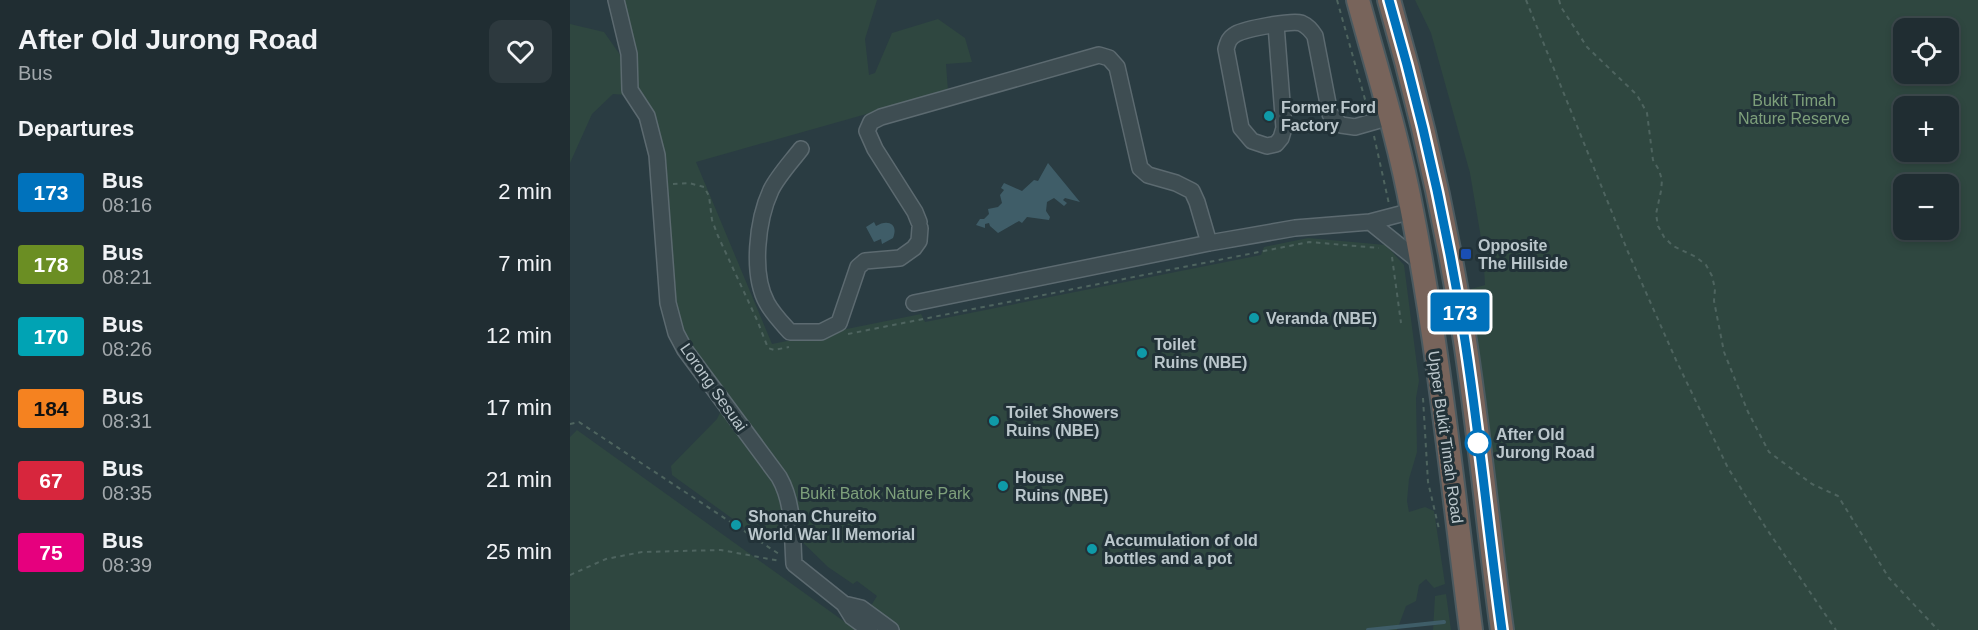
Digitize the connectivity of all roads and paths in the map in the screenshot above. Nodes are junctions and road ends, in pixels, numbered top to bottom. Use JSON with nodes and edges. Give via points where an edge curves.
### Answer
{"nodes":[{"id":1,"x":616,"y":0,"type":"edge"},
{"id":2,"x":1337,"y":0,"type":"edge"},
{"id":3,"x":1358,"y":0,"type":"edge"},
{"id":4,"x":1389,"y":0,"type":"edge"},
{"id":5,"x":1526,"y":0,"type":"edge"},
{"id":6,"x":1559,"y":0,"type":"edge"},
{"id":7,"x":1276,"y":25,"type":"junction"},
{"id":8,"x":1413,"y":88,"type":"junction"},
{"id":9,"x":1386,"y":124,"type":"junction"},
{"id":10,"x":801,"y":149,"type":"dead end"},
{"id":11,"x":658,"y":187,"type":"junction"},
{"id":12,"x":1402,"y":213,"type":"junction"},
{"id":13,"x":1370,"y":222,"type":"junction"},
{"id":14,"x":1209,"y":243,"type":"junction"},
{"id":15,"x":1381,"y":248,"type":"dead end"},
{"id":16,"x":1391,"y":249,"type":"dead end"},
{"id":17,"x":1421,"y":263,"type":"junction"},
{"id":18,"x":914,"y":303,"type":"dead end"},
{"id":19,"x":1401,"y":323,"type":"dead end"},
{"id":20,"x":844,"y":335,"type":"dead end"},
{"id":21,"x":797,"y":345,"type":"dead end"},
{"id":22,"x":1422,"y":390,"type":"dead end"},
{"id":23,"x":570,"y":424,"type":"edge"},
{"id":24,"x":1486,"y":513,"type":"junction"},
{"id":25,"x":1450,"y":537,"type":"junction"},
{"id":26,"x":794,"y":564,"type":"junction"},
{"id":27,"x":570,"y":575,"type":"edge"},
{"id":28,"x":844,"y":604,"type":"junction"},
{"id":29,"x":870,"y":630,"type":"edge"},
{"id":30,"x":891,"y":630,"type":"edge"},
{"id":31,"x":1471,"y":630,"type":"edge"},
{"id":32,"x":1502,"y":630,"type":"edge"},
{"id":33,"x":1836,"y":630,"type":"edge"},
{"id":34,"x":1938,"y":630,"type":"edge"}],
"edges":[{"from":1,"to":11,"type":"street","name":"Lorong Sesuai","via":[[629,54],[630,90],[647,116],[657,154]]},
{"from":2,"to":9,"type":"path"},
{"from":3,"to":9,"type":"highway","name":"Upper Bukit Timah Road"},
{"from":4,"to":8,"type":"highway","name":"Upper Bukit Timah Road"},
{"from":5,"to":33,"type":"path","via":[[1628,252],[1728,468]]},
{"from":6,"to":34,"type":"path","via":[[1587,47],[1637,95],[1647,113],[1653,160],[1662,180],[1656,214],[1658,226],[1673,246],[1696,257],[1712,276],[1724,352],[1769,452],[1812,484],[1838,496],[1889,579]]},
{"from":7,"to":7,"type":"street","via":[[1238,33],[1226,49],[1241,128],[1252,141],[1267,146],[1276,144],[1284,128]]},
{"from":7,"to":9,"type":"street","via":[[1300,23],[1310,28],[1315,36],[1330,114],[1341,125]]},
{"from":8,"to":9,"type":"highway","via":[[1400,92]]},
{"from":8,"to":24,"type":"highway","name":"Upper Bukit Timah Road","via":[[1463,328]]},
{"from":9,"to":12,"type":"highway","name":"Upper Bukit Timah Road"},
{"from":9,"to":12,"type":"path"},
{"from":10,"to":14,"type":"street","via":[[771,190],[759,226],[761,288],[767,303],[790,332],[820,332],[839,323],[858,267],[865,261],[900,258],[919,241],[920,225],[915,212],[867,132],[872,122],[1099,55],[1109,58],[1117,67],[1140,168],[1148,175],[1192,191]]},
{"from":11,"to":21,"type":"path","via":[[689,183],[704,186],[718,236],[768,348]]},
{"from":11,"to":26,"type":"street","name":"Lorong Sesuai","via":[[668,303],[676,333],[787,490]]},
{"from":12,"to":13,"type":"street"},
{"from":12,"to":17,"type":"highway","name":"Upper Bukit Timah Road"},
{"from":13,"to":14,"type":"street","via":[[1294,228]]},
{"from":13,"to":17,"type":"street"},
{"from":14,"to":18,"type":"street"},
{"from":15,"to":20,"type":"path","via":[[1309,242]]},
{"from":16,"to":19,"type":"path"},
{"from":17,"to":25,"type":"highway","name":"Upper Bukit Timah Road"},
{"from":22,"to":25,"type":"path","via":[[1428,482]]},
{"from":23,"to":26,"type":"path","via":[[579,422]]},
{"from":24,"to":25,"type":"highway","via":[[1483,527],[1468,537]]},
{"from":24,"to":32,"type":"highway","name":"Upper Bukit Timah Road"},
{"from":25,"to":31,"type":"highway","name":"Upper Bukit Timah Road"},
{"from":26,"to":27,"type":"path","via":[[721,550],[642,552],[606,559]]},
{"from":26,"to":28,"type":"street"},
{"from":28,"to":29,"type":"street","via":[[852,617]]},
{"from":28,"to":30,"type":"street","via":[[861,608]]}]}
